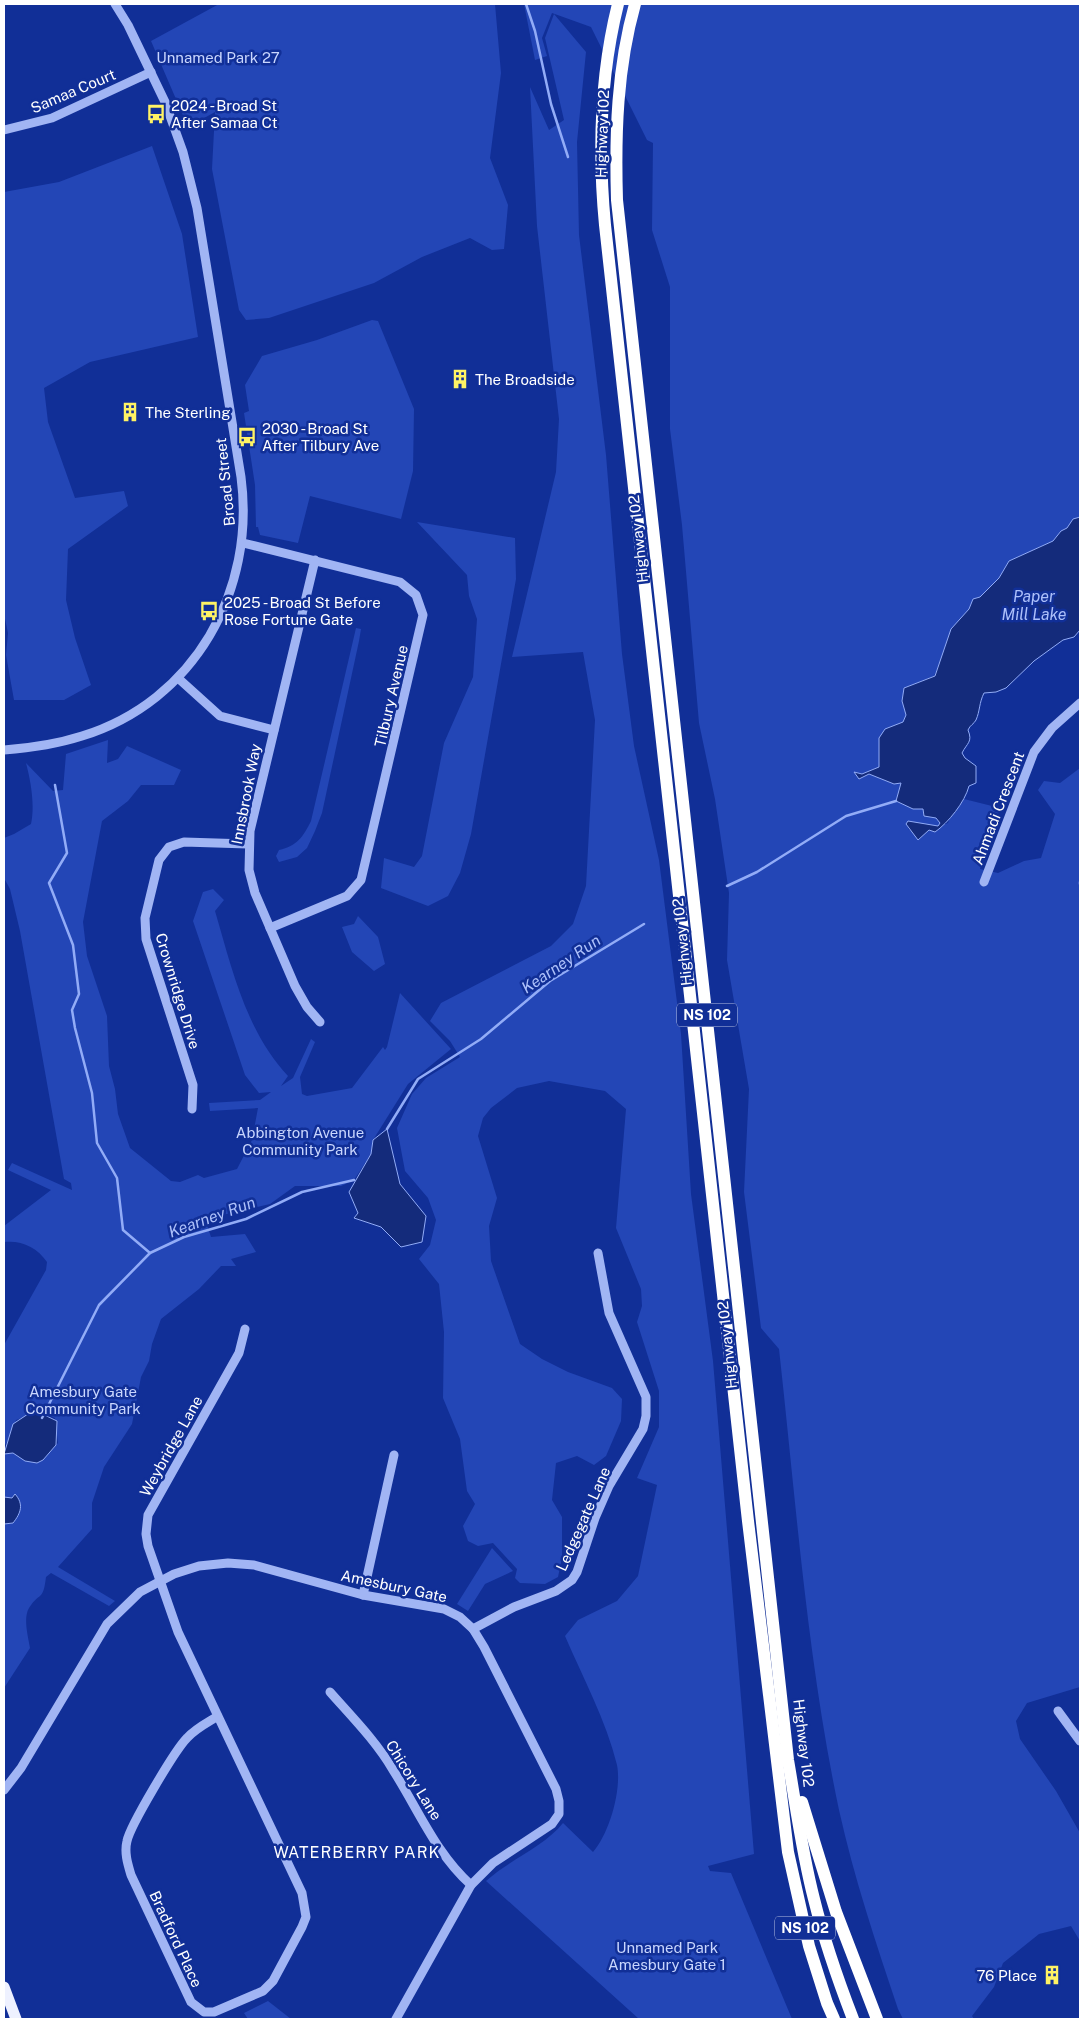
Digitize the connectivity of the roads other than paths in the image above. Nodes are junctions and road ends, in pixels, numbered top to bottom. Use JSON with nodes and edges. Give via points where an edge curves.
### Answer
{"nodes":[{"id":1,"x":115,"y":4,"type":"edge"},
{"id":2,"x":618,"y":4,"type":"edge"},
{"id":3,"x":635,"y":4,"type":"edge"},
{"id":4,"x":151,"y":72,"type":"junction"},
{"id":5,"x":4,"y":130,"type":"edge"},
{"id":6,"x":243,"y":543,"type":"junction"},
{"id":7,"x":315,"y":560,"type":"junction"},
{"id":8,"x":179,"y":678,"type":"junction"},
{"id":9,"x":1080,"y":703,"type":"edge"},
{"id":10,"x":274,"y":730,"type":"junction"},
{"id":11,"x":4,"y":750,"type":"edge"},
{"id":12,"x":248,"y":844,"type":"junction"},
{"id":13,"x":984,"y":882,"type":"dead end"},
{"id":14,"x":270,"y":928,"type":"junction"},
{"id":15,"x":320,"y":1022,"type":"dead end"},
{"id":16,"x":192,"y":1109,"type":"dead end"},
{"id":17,"x":598,"y":1254,"type":"dead end"},
{"id":18,"x":245,"y":1329,"type":"dead end"},
{"id":19,"x":394,"y":1455,"type":"dead end"},
{"id":20,"x":160,"y":1581,"type":"junction"},
{"id":21,"x":363,"y":1595,"type":"junction"},
{"id":22,"x":473,"y":1629,"type":"junction"},
{"id":23,"x":330,"y":1692,"type":"dead end"},
{"id":24,"x":1058,"y":1710,"type":"dead end"},
{"id":25,"x":218,"y":1716,"type":"junction"},
{"id":26,"x":1080,"y":1742,"type":"edge"},
{"id":27,"x":788,"y":1760,"type":"junction"},
{"id":28,"x":4,"y":1790,"type":"edge"},
{"id":29,"x":471,"y":1885,"type":"junction"},
{"id":30,"x":4,"y":1987,"type":"edge"},
{"id":31,"x":16,"y":2019,"type":"edge"},
{"id":32,"x":396,"y":2019,"type":"edge"},
{"id":33,"x":833,"y":2019,"type":"edge"},
{"id":34,"x":853,"y":2019,"type":"edge"},
{"id":35,"x":877,"y":2019,"type":"edge"}],
"edges":[{"from":1,"to":4,"type":"street","name":"Broad Street"},
{"from":2,"to":33,"type":"highway","name":"Highway 102","number":"NS 102","via":[[612,26],[603,102],[602,185],[606,235],[747,1511],[788,1852],[809,1946]]},
{"from":3,"to":27,"type":"highway","name":"Highway 102","number":"NS 102","via":[[623,58],[618,104],[617,200]]},
{"from":4,"to":5,"type":"street","name":"Samaa Court","via":[[52,118]]},
{"from":4,"to":6,"type":"street","name":"Broad Street","via":[[183,152],[197,208],[241,477]]},
{"from":6,"to":7,"type":"street","name":"Tilbury Avenue"},
{"from":6,"to":8,"type":"street","name":"Broad Street","via":[[222,613]]},
{"from":7,"to":10,"type":"street","name":"Innsbrook Way"},
{"from":7,"to":14,"type":"street","name":"Tilbury Avenue","via":[[406,585],[420,600],[422,623],[361,880],[347,896]]},
{"from":8,"to":10,"type":"street","via":[[220,716]]},
{"from":8,"to":11,"type":"street","name":"Broad Street","via":[[154,699],[106,727],[58,743]]},
{"from":9,"to":13,"type":"street","name":"Ahmadi Crescent","via":[[1052,728],[1034,752]]},
{"from":10,"to":12,"type":"street","name":"Innsbrook Way"},
{"from":12,"to":14,"type":"street","name":"Innsbrook Way","via":[[252,882]]},
{"from":12,"to":16,"type":"street","name":"Crownridge Drive","via":[[184,842],[168,848],[159,860],[145,918],[146,939],[193,1084]]},
{"from":14,"to":15,"type":"street","name":"Innsbrook Way","via":[[295,986]]},
{"from":17,"to":22,"type":"street","name":"Ledgegate Lane","via":[[609,1313],[646,1397],[643,1429],[609,1486],[572,1580],[556,1592],[514,1607]]},
{"from":18,"to":20,"type":"street","name":"Weybridge Lane","via":[[239,1353],[148,1515],[146,1534]]},
{"from":19,"to":21,"type":"street"},
{"from":20,"to":21,"type":"street","name":"Amesbury Gate","via":[[200,1566],[254,1564]]},
{"from":20,"to":25,"type":"street","name":"Bradford Place","via":[[178,1632]]},
{"from":20,"to":28,"type":"street","name":"Amesbury Gate","via":[[140,1592],[107,1624],[21,1768]]},
{"from":21,"to":22,"type":"street","name":"Amesbury Gate","via":[[444,1609]]},
{"from":22,"to":29,"type":"street","name":"Amesbury Gate","via":[[552,1780],[560,1802],[559,1814],[552,1824],[493,1862]]},
{"from":23,"to":29,"type":"street","name":"Chicory Lane","via":[[374,1742],[455,1871]]},
{"from":24,"to":26,"type":"street"},
{"from":25,"to":25,"type":"street","name":"Bradford Place","via":[[198,1728],[180,1747],[133,1825],[126,1854],[131,1876],[191,2002],[204,2012],[214,2012],[263,1991],[273,1981],[306,1917],[302,1893]]},
{"from":27,"to":34,"type":"highway","name":"Highway 102","number":"NS 102","via":[[814,1900]]},
{"from":27,"to":35,"type":"highway","via":[[836,1912]]},
{"from":29,"to":32,"type":"street","name":"Amesbury Gate"},
{"from":30,"to":31,"type":"main road"}]}
